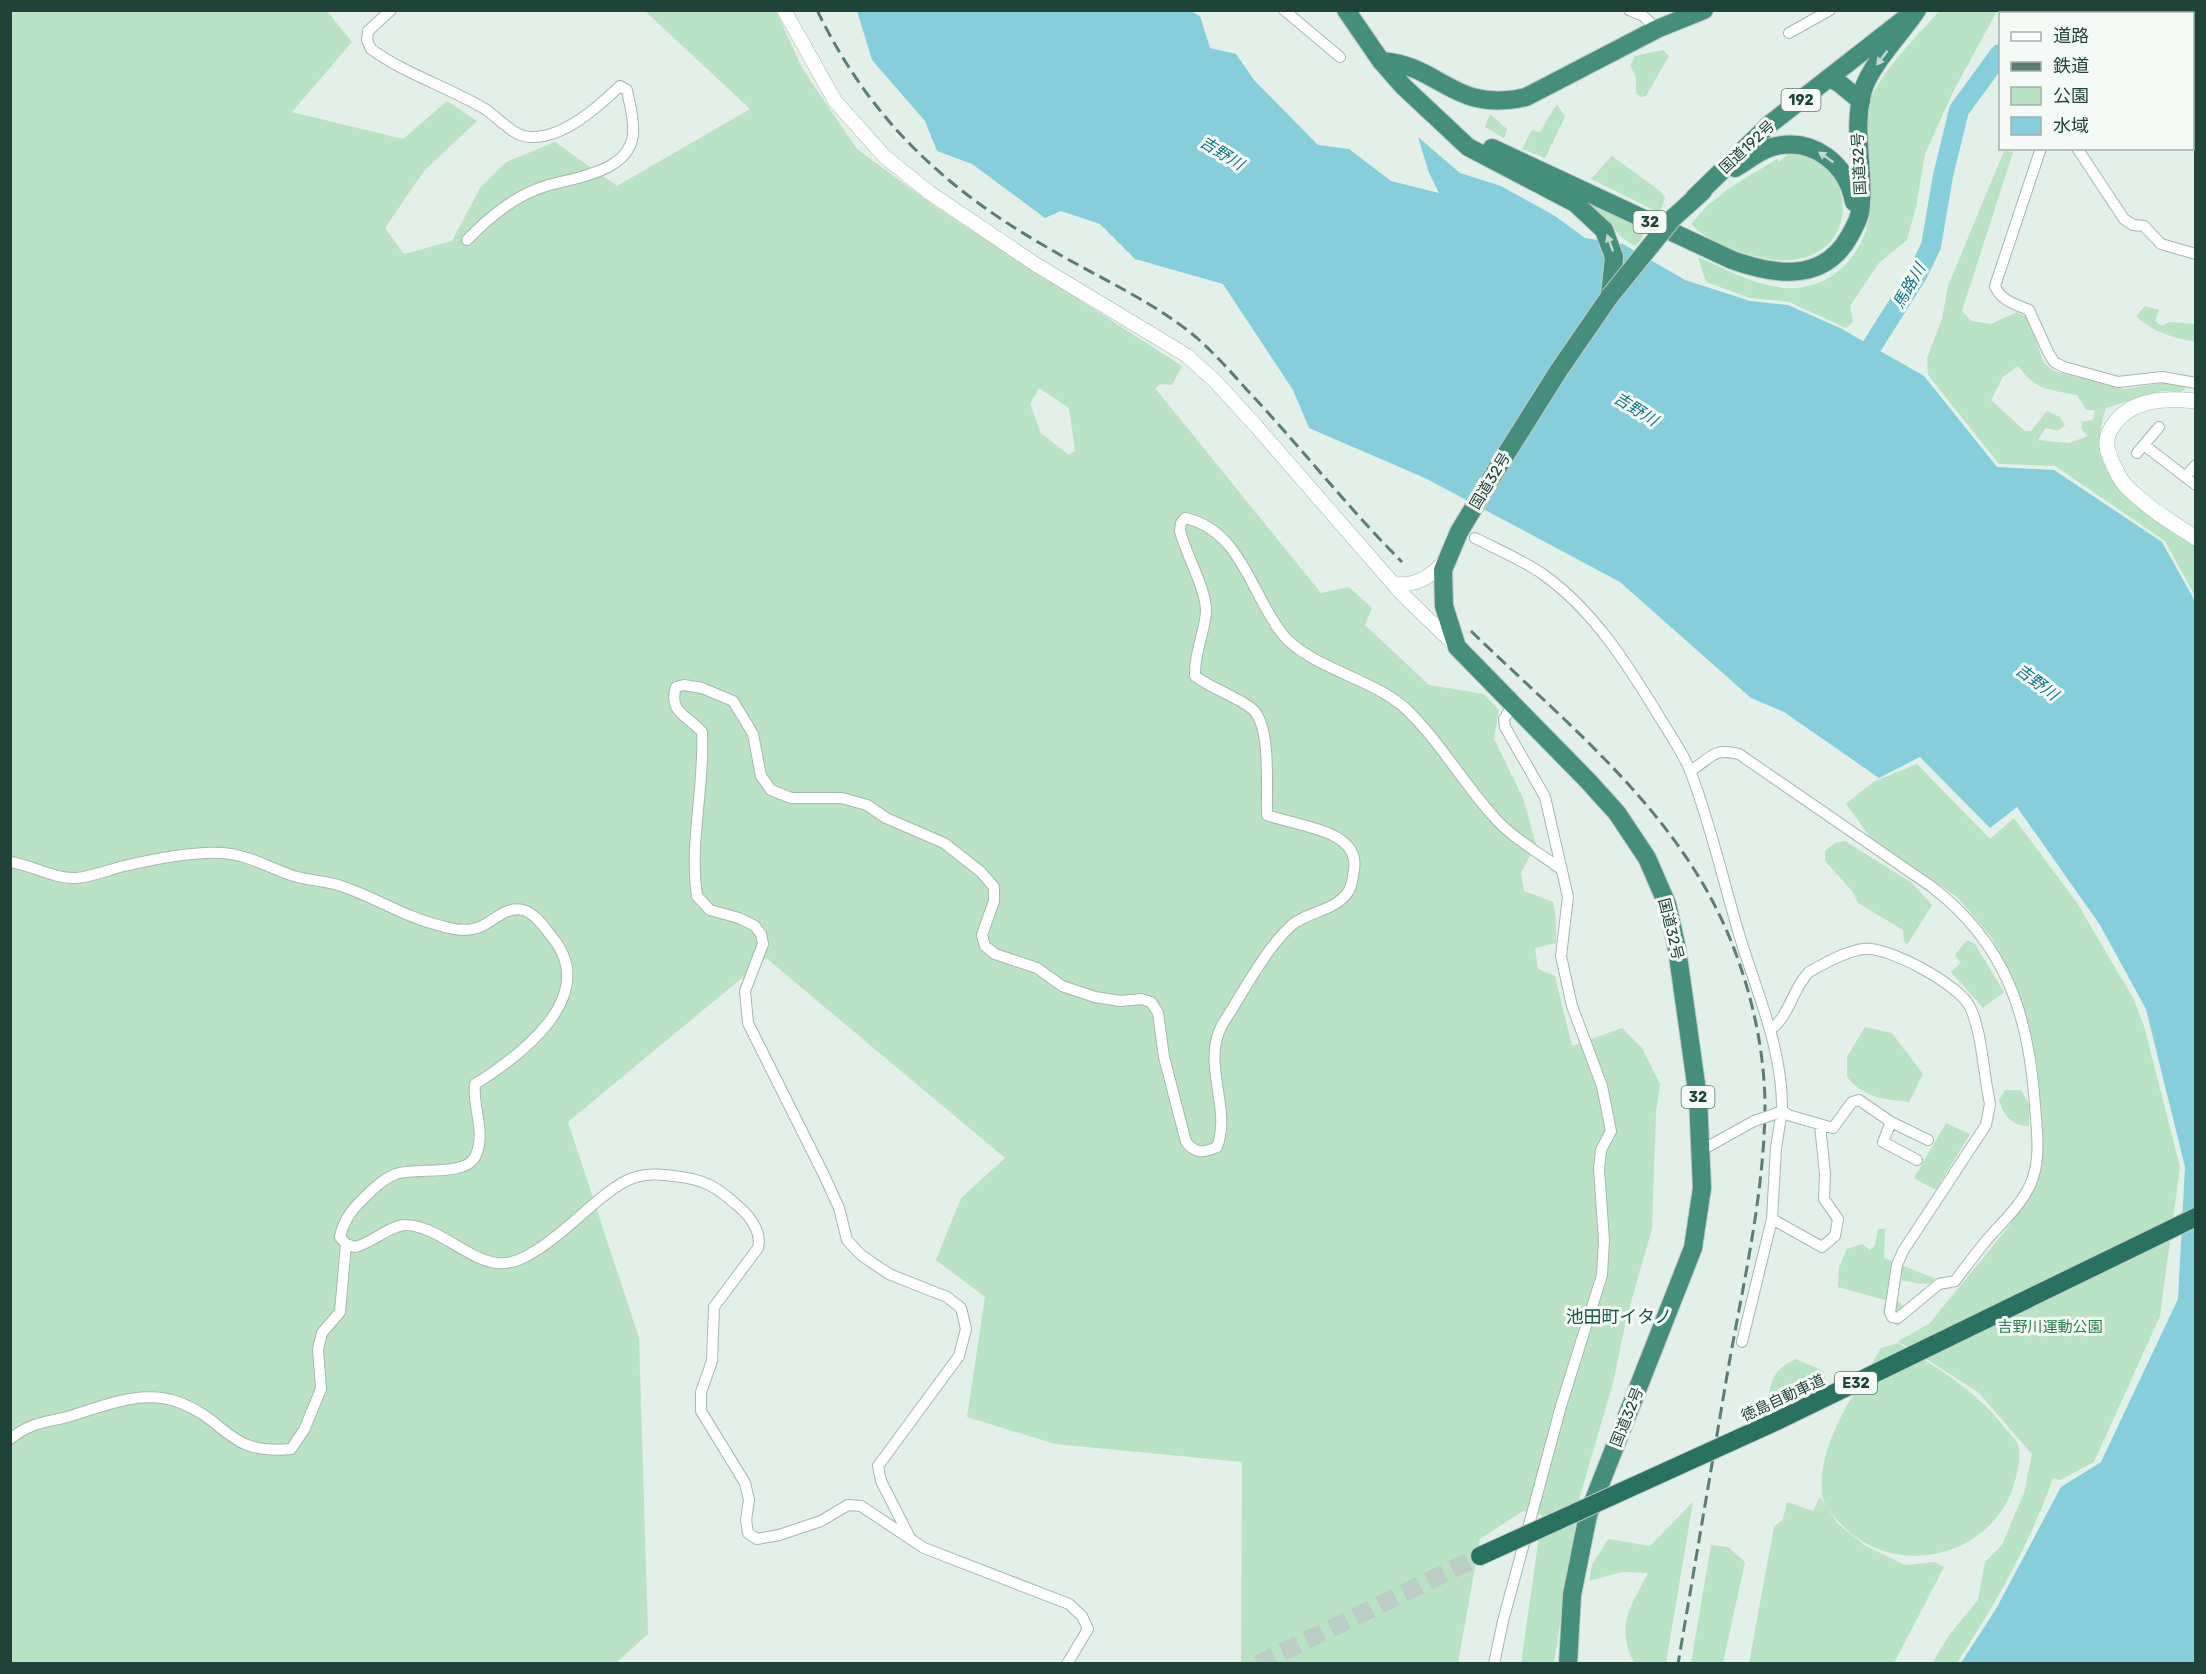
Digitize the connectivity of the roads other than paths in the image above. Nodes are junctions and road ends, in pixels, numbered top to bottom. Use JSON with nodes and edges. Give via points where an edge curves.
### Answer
{"nodes":[{"id":1,"x":391,"y":10,"type":"edge"},
{"id":2,"x":783,"y":10,"type":"edge"},
{"id":3,"x":1284,"y":10,"type":"edge"},
{"id":4,"x":1346,"y":10,"type":"edge"},
{"id":5,"x":1629,"y":10,"type":"edge"},
{"id":6,"x":1704,"y":10,"type":"edge"},
{"id":7,"x":1830,"y":10,"type":"edge"},
{"id":8,"x":1916,"y":10,"type":"edge"},
{"id":9,"x":1657,"y":29,"type":"junction"},
{"id":10,"x":1789,"y":33,"type":"dead end"},
{"id":11,"x":1340,"y":57,"type":"dead end"},
{"id":12,"x":1381,"y":61,"type":"junction"},
{"id":13,"x":1829,"y":78,"type":"junction"},
{"id":14,"x":1861,"y":101,"type":"junction"},
{"id":15,"x":1440,"y":120,"type":"junction"},
{"id":16,"x":2040,"y":150,"type":"edge"},
{"id":17,"x":2078,"y":150,"type":"edge"},
{"id":18,"x":1694,"y":198,"type":"junction"},
{"id":19,"x":1854,"y":226,"type":"junction"},
{"id":20,"x":467,"y":240,"type":"dead end"},
{"id":21,"x":2196,"y":254,"type":"edge"},
{"id":22,"x":1610,"y":296,"type":"junction"},
{"id":23,"x":2196,"y":383,"type":"edge"},
{"id":24,"x":2196,"y":401,"type":"edge"},
{"id":25,"x":2159,"y":428,"type":"dead end"},
{"id":26,"x":2196,"y":465,"type":"edge"},
{"id":27,"x":2185,"y":477,"type":"junction"},
{"id":28,"x":2196,"y":486,"type":"edge"},
{"id":29,"x":1475,"y":538,"type":"dead end"},
{"id":30,"x":2196,"y":538,"type":"edge"},
{"id":31,"x":1445,"y":561,"type":"junction"},
{"id":32,"x":1395,"y":584,"type":"junction"},
{"id":33,"x":1457,"y":646,"type":"junction"},
{"id":34,"x":1513,"y":705,"type":"junction"},
{"id":35,"x":1690,"y":771,"type":"junction"},
{"id":36,"x":10,"y":862,"type":"edge"},
{"id":37,"x":1562,"y":870,"type":"junction"},
{"id":38,"x":1770,"y":1030,"type":"junction"},
{"id":39,"x":1778,"y":1112,"type":"junction"},
{"id":40,"x":1891,"y":1122,"type":"junction"},
{"id":41,"x":1820,"y":1125,"type":"junction"},
{"id":42,"x":1928,"y":1140,"type":"dead end"},
{"id":43,"x":1702,"y":1150,"type":"junction"},
{"id":44,"x":1917,"y":1160,"type":"dead end"},
{"id":45,"x":2196,"y":1217,"type":"edge"},
{"id":46,"x":1772,"y":1219,"type":"junction"},
{"id":47,"x":346,"y":1244,"type":"junction"},
{"id":48,"x":1742,"y":1342,"type":"dead end"},
{"id":49,"x":10,"y":1439,"type":"edge"},
{"id":50,"x":909,"y":1538,"type":"junction"},
{"id":51,"x":1480,"y":1556,"type":"tunnel mouth"},
{"id":52,"x":1067,"y":1664,"type":"edge"},
{"id":53,"x":1494,"y":1664,"type":"edge"},
{"id":54,"x":1568,"y":1664,"type":"edge"}],
"edges":[{"from":1,"to":20,"type":"street","via":[[368,31],[371,49],[486,110],[515,132],[530,137],[552,134],[596,108],[620,86],[627,90],[634,129],[622,155],[597,174],[547,185],[524,195],[485,221]]},
{"from":2,"to":32,"type":"street","via":[[835,101],[885,157],[930,193],[1035,264],[1186,355],[1215,381]]},
{"from":3,"to":11,"type":"street"},
{"from":4,"to":12,"type":"highway","name":"国道32号","number":"32"},
{"from":5,"to":9,"type":"street"},
{"from":6,"to":9,"type":"highway"},
{"from":7,"to":10,"type":"street"},
{"from":8,"to":13,"type":"highway","name":"国道192号","number":"192"},
{"from":8,"to":14,"type":"highway","name":"国道32号","one_way":true,"via":[[1871,73]]},
{"from":9,"to":12,"type":"highway","via":[[1526,97],[1505,102],[1474,99],[1412,68]]},
{"from":12,"to":15,"type":"highway","name":"国道32号","number":"32"},
{"from":13,"to":14,"type":"highway"},
{"from":13,"to":18,"type":"highway","name":"国道192号","number":"192","via":[[1770,124]]},
{"from":14,"to":19,"type":"highway","name":"国道32号","via":[[1856,133],[1861,205]]},
{"from":15,"to":19,"type":"highway","name":"国道32号","number":"32","via":[[1756,269],[1790,273],[1816,267],[1840,249]]},
{"from":22,"to":15,"type":"highway","name":"国道32号","number":"32","one_way":true,"via":[[1614,267],[1612,247],[1604,230],[1575,203],[1468,147]]},
{"from":16,"to":23,"type":"street","via":[[1995,286],[1998,294],[2029,310],[2054,362],[2064,367],[2118,382],[2162,377]]},
{"from":17,"to":21,"type":"street","via":[[2124,219],[2144,226],[2161,244]]},
{"from":19,"to":18,"type":"highway","name":"国道32号","number":"32","one_way":true,"via":[[1854,204],[1847,178],[1827,156],[1799,145],[1770,148],[1733,168]]},
{"from":18,"to":22,"type":"highway","name":"国道32号","number":"32","bridge":true},
{"from":22,"to":31,"type":"highway","name":"国道32号","number":"32","via":[[1524,425]]},
{"from":24,"to":30,"type":"main road","via":[[2167,398],[2130,409],[2107,434],[2107,450],[2124,484]]},
{"from":25,"to":27,"type":"street","via":[[2140,449]]},
{"from":26,"to":27,"type":"street"},
{"from":27,"to":28,"type":"street"},
{"from":29,"to":35,"type":"street","via":[[1543,574],[1592,618],[1631,671]]},
{"from":31,"to":32,"type":"street","via":[[1429,577],[1415,583]]},
{"from":31,"to":33,"type":"highway","name":"国道32号","number":"32","via":[[1448,625]]},
{"from":32,"to":33,"type":"street"},
{"from":33,"to":34,"type":"highway","name":"国道32号","number":"32"},
{"from":34,"to":37,"type":"street","via":[[1504,719],[1505,728],[1545,797]]},
{"from":34,"to":43,"type":"highway","name":"国道32号","number":"32","via":[[1617,813],[1647,858],[1667,904],[1677,949]]},
{"from":35,"to":38,"type":"street"},
{"from":35,"to":38,"type":"street","via":[[1708,756],[1724,750],[1739,754],[1932,887],[1960,908],[1989,944],[2020,1013],[2032,1065],[2037,1122],[2037,1158],[2032,1181],[1955,1281],[1939,1284],[1898,1318],[1890,1312],[1903,1251],[1986,1125],[1989,1114],[1970,1007],[1950,985],[1875,949],[1863,949],[1809,972],[1781,1021]]},
{"from":36,"to":47,"type":"street","via":[[77,878],[131,864],[224,853],[260,861],[289,875],[338,885],[440,926],[462,930],[480,927],[514,909],[524,910],[538,920],[567,959],[563,992],[549,1023],[531,1044],[475,1084],[480,1131],[476,1155],[457,1169],[396,1174],[375,1187],[342,1224],[340,1237]]},
{"from":37,"to":50,"type":"street","via":[[1494,818],[1404,707],[1286,638],[1271,618],[1249,572],[1228,545],[1194,519],[1185,518],[1180,531],[1206,612],[1194,656],[1194,676],[1250,707],[1262,721],[1267,815],[1335,834],[1351,849],[1356,862],[1348,892],[1331,907],[1295,923],[1280,936],[1214,1039],[1212,1056],[1220,1139],[1217,1147],[1202,1153],[1186,1142],[1164,1058],[1158,1013],[1151,1002],[1095,997],[1062,986],[1037,968],[994,954],[981,935],[994,901],[994,887],[958,853],[867,805],[842,798],[791,798],[771,790],[761,776],[753,734],[734,700],[702,688],[676,687],[672,698],[675,708],[702,732],[704,765],[696,842],[697,896],[710,910],[739,918],[761,933],[763,944],[745,991],[748,1023],[839,1208],[847,1240],[889,1274],[947,1297],[961,1308],[966,1329],[959,1356],[879,1466],[881,1481]]},
{"from":37,"to":53,"type":"street","via":[[1568,897],[1561,956],[1572,1006],[1602,1086],[1611,1131],[1601,1149],[1599,1169],[1602,1275],[1561,1406]]},
{"from":38,"to":39,"type":"street","via":[[1782,1095]]},
{"from":39,"to":41,"type":"street"},
{"from":39,"to":43,"type":"street","bridge":true},
{"from":39,"to":46,"type":"street"},
{"from":40,"to":41,"type":"street","via":[[1859,1100],[1852,1102],[1833,1128]]},
{"from":40,"to":42,"type":"street"},
{"from":40,"to":44,"type":"street","via":[[1883,1142]]},
{"from":41,"to":46,"type":"street","via":[[1824,1199],[1838,1219],[1835,1236],[1822,1247]]},
{"from":43,"to":54,"type":"highway","name":"国道32号","number":"32","via":[[1700,1213],[1694,1248],[1599,1486],[1581,1544],[1572,1595]]},
{"from":45,"to":51,"type":"highway","name":"徳島自動車道","number":"E32","bridge":true,"via":[[1787,1416]]},
{"from":46,"to":48,"type":"street"},
{"from":47,"to":49,"type":"street","via":[[340,1312],[322,1334],[318,1349],[321,1389],[304,1430],[291,1449],[272,1451],[242,1444],[181,1403],[142,1397],[25,1427]]},
{"from":47,"to":50,"type":"street","via":[[364,1245],[403,1225],[420,1228],[504,1264],[519,1261],[553,1241],[634,1177],[658,1174],[696,1178],[716,1187],[741,1208],[760,1239],[758,1248],[714,1307],[712,1361],[701,1392],[701,1411],[745,1484],[749,1500],[748,1533],[757,1539],[779,1535],[855,1505]]},
{"from":50,"to":52,"type":"street","via":[[924,1548],[1069,1604],[1082,1616],[1088,1629]]}]}
